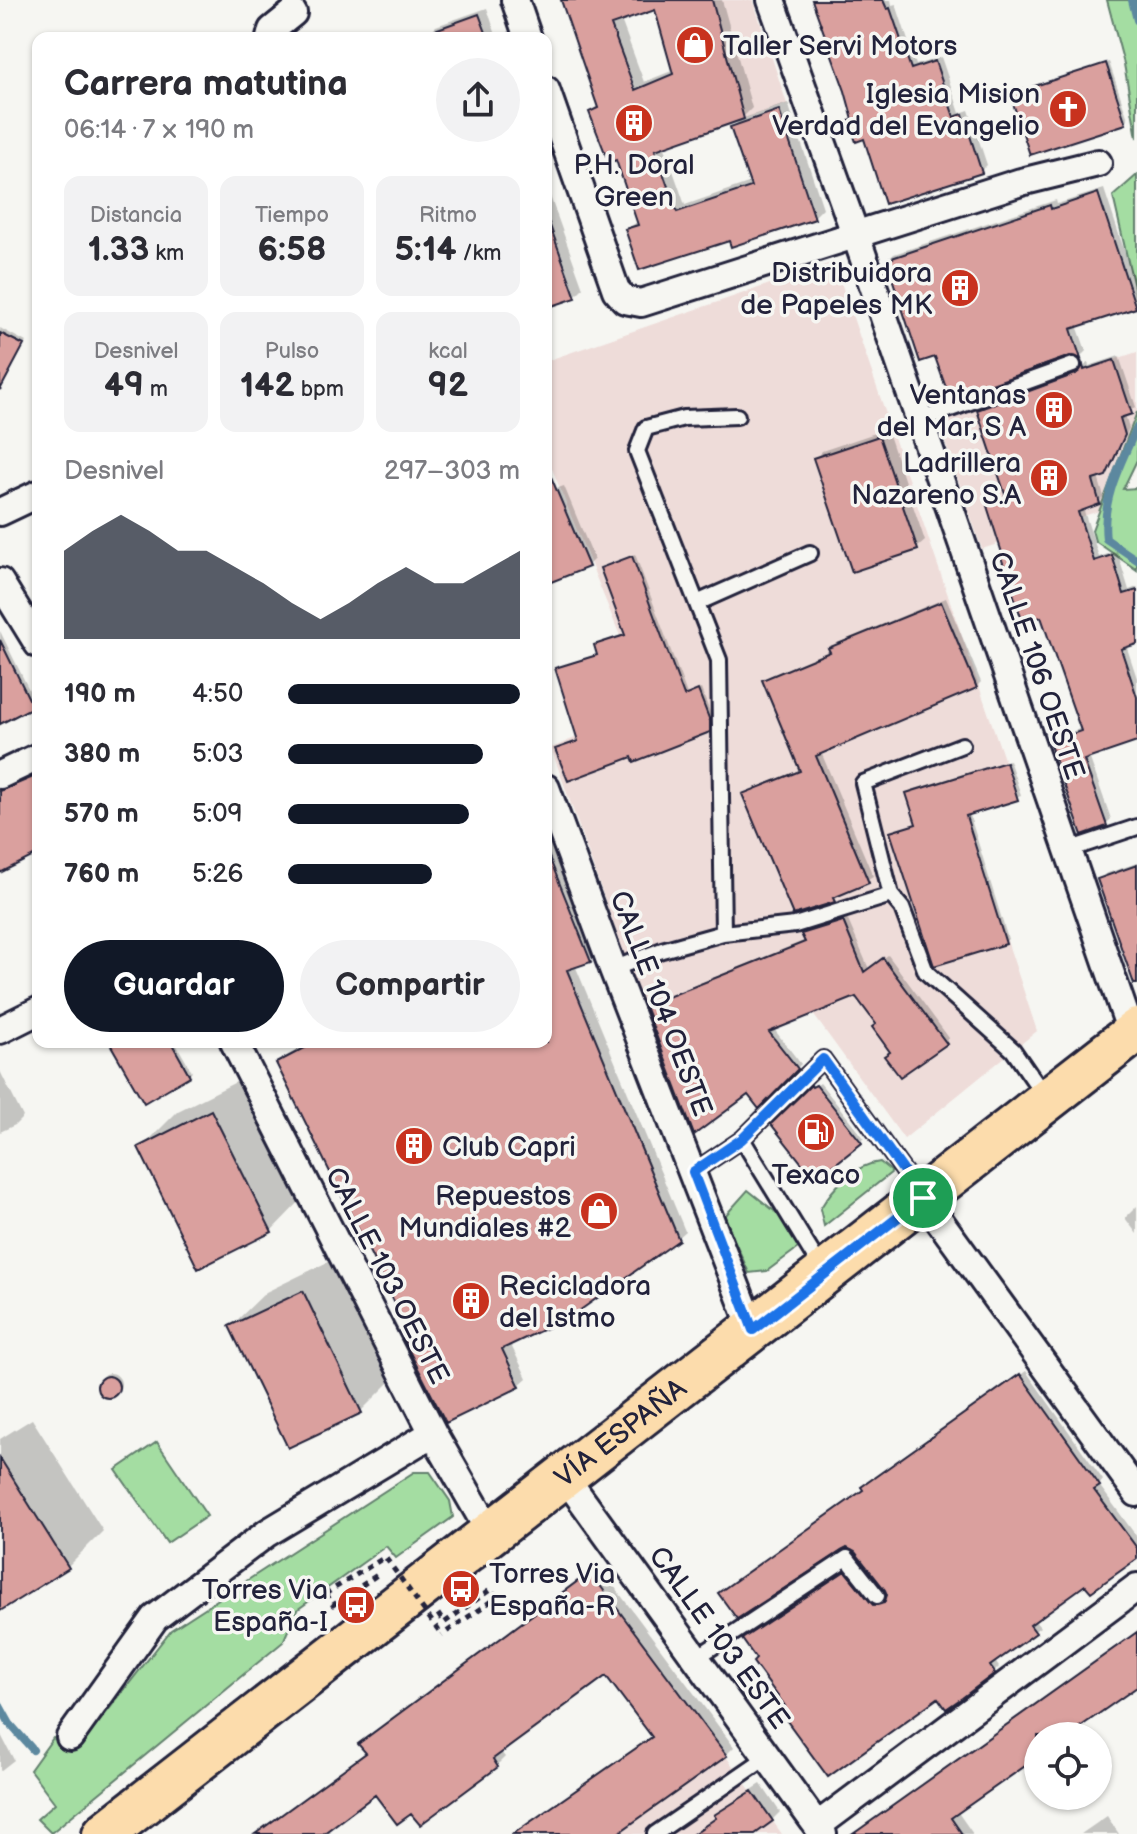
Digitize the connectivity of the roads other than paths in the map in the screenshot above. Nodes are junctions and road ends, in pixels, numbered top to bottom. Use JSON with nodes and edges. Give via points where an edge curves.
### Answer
{"nodes":[{"id":1,"x":515,"y":0,"type":"edge"},
{"id":2,"x":771,"y":0,"type":"edge"},
{"id":3,"x":298,"y":7,"type":"edge"},
{"id":4,"x":272,"y":32,"type":"edge"},
{"id":5,"x":526,"y":32,"type":"edge"},
{"id":6,"x":552,"y":107,"type":"edge"},
{"id":7,"x":1098,"y":163,"type":"dead end"},
{"id":8,"x":856,"y":236,"type":"junction"},
{"id":9,"x":1073,"y":365,"type":"dead end"},
{"id":10,"x":737,"y":416,"type":"dead end"},
{"id":11,"x":920,"y":420,"type":"junction"},
{"id":12,"x":32,"y":497,"type":"edge"},
{"id":13,"x":0,"y":512,"type":"edge"},
{"id":14,"x":810,"y":553,"type":"dead end"},
{"id":15,"x":0,"y":582,"type":"edge"},
{"id":16,"x":697,"y":603,"type":"junction"},
{"id":17,"x":32,"y":634,"type":"edge"},
{"id":18,"x":962,"y":745,"type":"dead end"},
{"id":19,"x":32,"y":760,"type":"edge"},
{"id":20,"x":0,"y":775,"type":"edge"},
{"id":21,"x":552,"y":804,"type":"edge"},
{"id":22,"x":1137,"y":827,"type":"edge"},
{"id":23,"x":1068,"y":850,"type":"junction"},
{"id":24,"x":891,"y":895,"type":"junction"},
{"id":25,"x":723,"y":933,"type":"junction"},
{"id":26,"x":613,"y":969,"type":"junction"},
{"id":27,"x":32,"y":1014,"type":"edge"},
{"id":28,"x":0,"y":1030,"type":"edge"},
{"id":29,"x":1134,"y":1032,"type":"edge"},
{"id":30,"x":237,"y":1048,"type":"edge"},
{"id":31,"x":1047,"y":1100,"type":"junction"},
{"id":32,"x":742,"y":1139,"type":"junction"},
{"id":33,"x":693,"y":1172,"type":"junction"},
{"id":34,"x":923,"y":1198,"type":"junction"},
{"id":35,"x":825,"y":1274,"type":"junction"},
{"id":36,"x":753,"y":1330,"type":"junction"},
{"id":37,"x":433,"y":1433,"type":"junction"},
{"id":38,"x":565,"y":1477,"type":"junction"},
{"id":39,"x":1137,"y":1493,"type":"edge"},
{"id":40,"x":491,"y":1534,"type":"junction"},
{"id":41,"x":1137,"y":1587,"type":"edge"},
{"id":42,"x":877,"y":1596,"type":"dead end"},
{"id":43,"x":696,"y":1658,"type":"junction"},
{"id":44,"x":70,"y":1737,"type":"dead end"},
{"id":45,"x":767,"y":1757,"type":"junction"},
{"id":46,"x":816,"y":1831,"type":"edge"},
{"id":47,"x":104,"y":1834,"type":"edge"},
{"id":48,"x":655,"y":1834,"type":"edge"}],
"edges":[{"from":1,"to":5,"type":"street"},
{"from":2,"to":8,"type":"street","name":"CALLE 106 OESTE"},
{"from":3,"to":4,"type":"street"},
{"from":6,"to":8,"type":"street","via":[[616,290],[625,300],[641,303]]},
{"from":7,"to":8,"type":"street","via":[[1021,182]]},
{"from":8,"to":11,"type":"street","name":"CALLE 106 OESTE"},
{"from":9,"to":11,"type":"lane"},
{"from":10,"to":16,"type":"lane","via":[[684,418],[646,428],[637,451]]},
{"from":11,"to":23,"type":"street","name":"CALLE 106 OESTE"},
{"from":12,"to":13,"type":"street"},
{"from":14,"to":16,"type":"lane"},
{"from":15,"to":17,"type":"street"},
{"from":16,"to":25,"type":"lane","via":[[719,660]]},
{"from":18,"to":24,"type":"lane","via":[[863,783]]},
{"from":19,"to":20,"type":"street"},
{"from":21,"to":26,"type":"street","name":"CALLE 104 OESTE"},
{"from":22,"to":23,"type":"lane"},
{"from":23,"to":29,"type":"street","name":"CALLE 106 OESTE"},
{"from":24,"to":25,"type":"lane","via":[[795,925]]},
{"from":24,"to":31,"type":"lane","via":[[902,908],[926,972],[1013,1050]]},
{"from":25,"to":26,"type":"lane"},
{"from":26,"to":33,"type":"street","name":"CALLE 104 OESTE"},
{"from":27,"to":28,"type":"street"},
{"from":29,"to":31,"type":"main road","name":"VÍA ESPAÑA"},
{"from":30,"to":37,"type":"street","name":"CALLE 103 OESTE"},
{"from":31,"to":34,"type":"main road","name":"VÍA ESPAÑA"},
{"from":32,"to":33,"type":"lane"},
{"from":32,"to":34,"type":"lane","via":[[823,1059]]},
{"from":32,"to":35,"type":"lane"},
{"from":33,"to":36,"type":"street","name":"CALLE 104 OESTE"},
{"from":34,"to":35,"type":"main road","name":"VÍA ESPAÑA"},
{"from":34,"to":39,"type":"street"},
{"from":35,"to":36,"type":"main road","name":"VÍA ESPAÑA"},
{"from":36,"to":38,"type":"main road","name":"VÍA ESPAÑA"},
{"from":37,"to":40,"type":"street","name":"CALLE 103 OESTE"},
{"from":37,"to":44,"type":"street","via":[[267,1533],[155,1618]]},
{"from":38,"to":40,"type":"main road","name":"VÍA ESPAÑA"},
{"from":38,"to":43,"type":"street","name":"CALLE 103 ESTE"},
{"from":40,"to":47,"type":"main road","name":"VÍA ESPAÑA"},
{"from":41,"to":46,"type":"street"},
{"from":42,"to":43,"type":"lane","via":[[847,1558]]},
{"from":43,"to":45,"type":"street","name":"CALLE 103 ESTE"},
{"from":45,"to":46,"type":"street","name":"CALLE 103 ESTE"},
{"from":45,"to":48,"type":"lane"}]}
